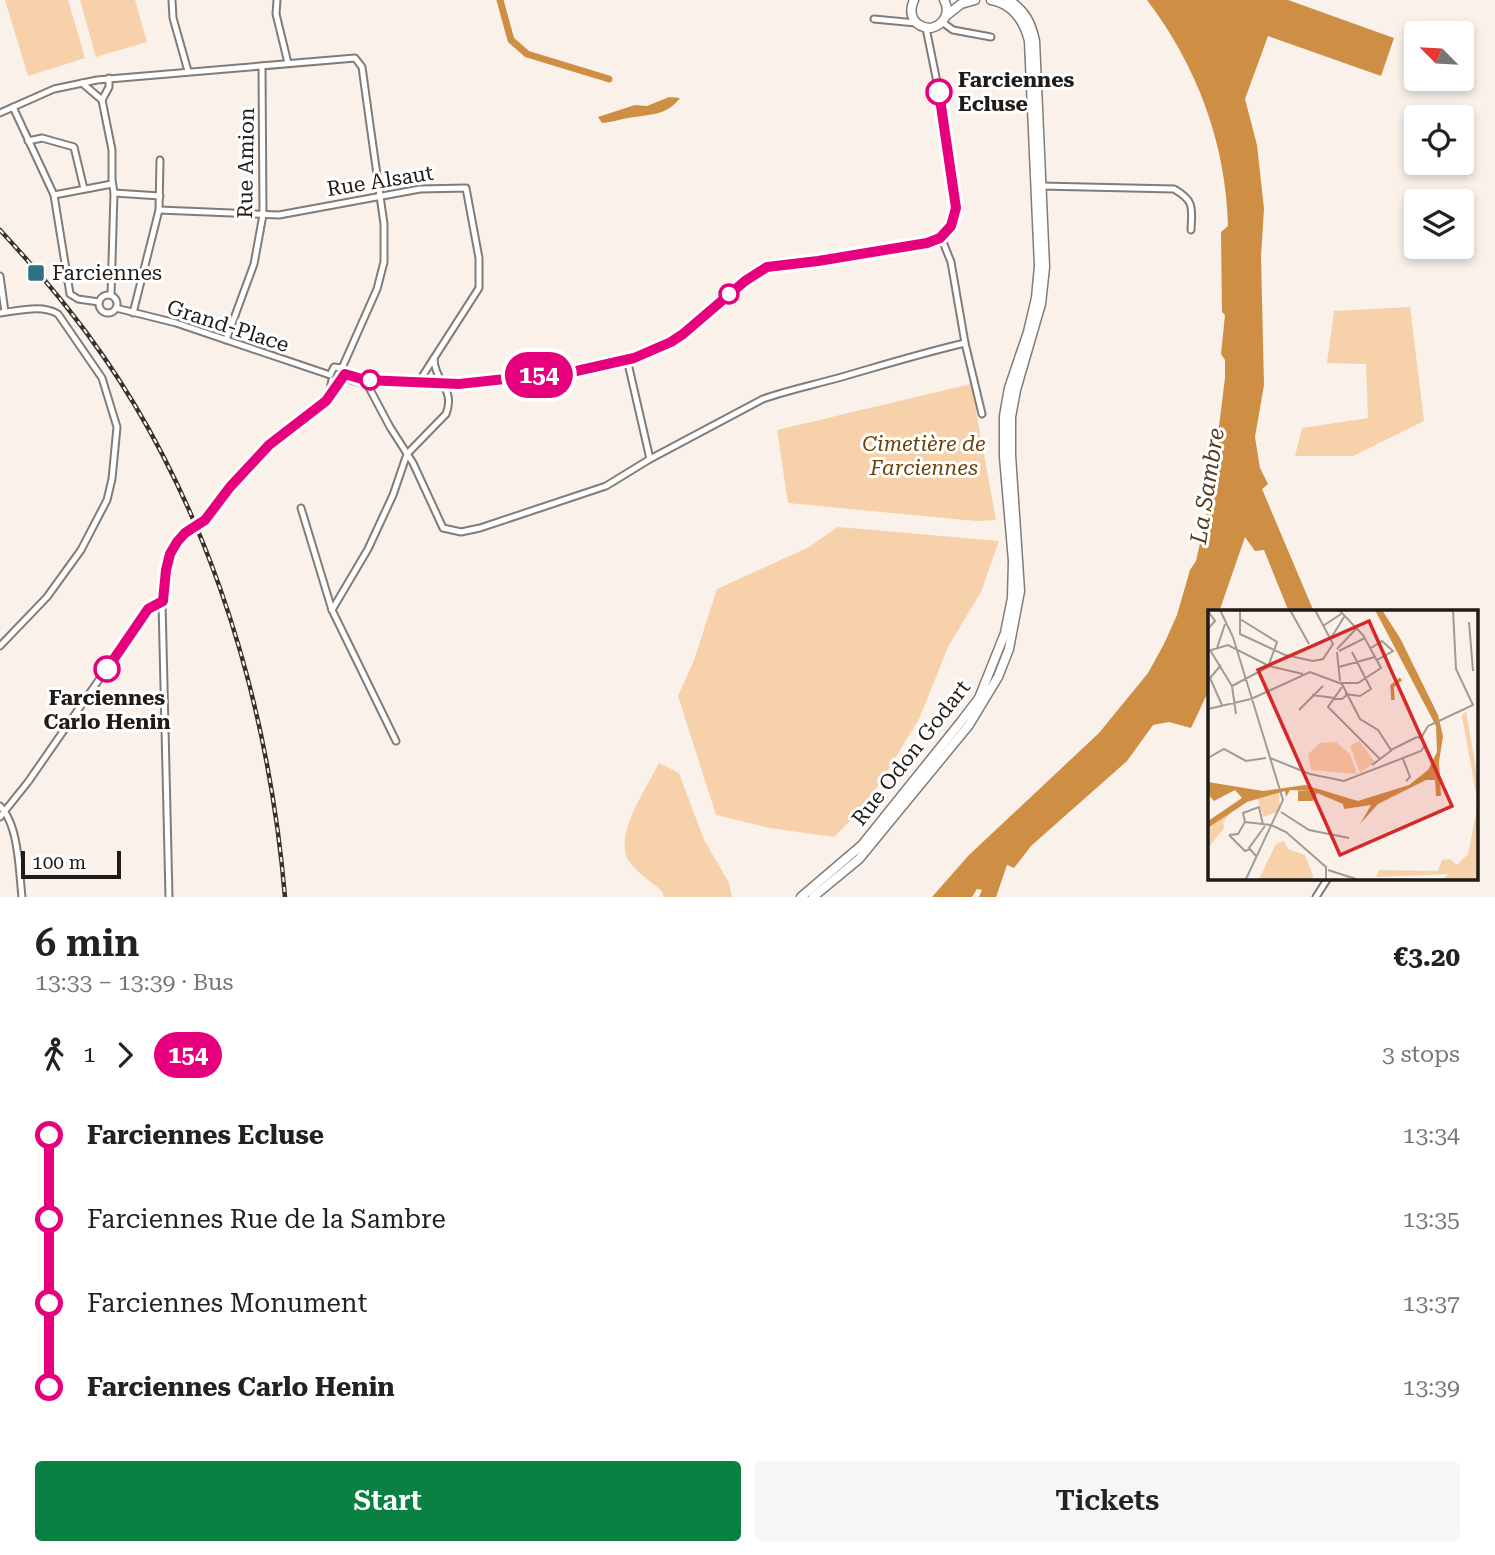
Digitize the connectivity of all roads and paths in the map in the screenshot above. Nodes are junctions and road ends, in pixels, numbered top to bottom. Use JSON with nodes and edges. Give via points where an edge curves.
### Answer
{"nodes":[{"id":1,"x":172,"y":0,"type":"edge"},
{"id":2,"x":277,"y":0,"type":"edge"},
{"id":3,"x":914,"y":0,"type":"edge"},
{"id":4,"x":944,"y":0,"type":"edge"},
{"id":5,"x":975,"y":0,"type":"edge"},
{"id":6,"x":991,"y":0,"type":"edge"},
{"id":7,"x":1009,"y":0,"type":"edge"},
{"id":8,"x":944,"y":18,"type":"junction"},
{"id":9,"x":874,"y":19,"type":"dead end"},
{"id":10,"x":916,"y":23,"type":"junction"},
{"id":11,"x":926,"y":29,"type":"junction"},
{"id":12,"x":991,"y":37,"type":"dead end"},
{"id":13,"x":288,"y":63,"type":"junction"},
{"id":14,"x":262,"y":66,"type":"junction"},
{"id":15,"x":188,"y":71,"type":"junction"},
{"id":16,"x":109,"y":78,"type":"junction"},
{"id":17,"x":82,"y":83,"type":"junction"},
{"id":18,"x":102,"y":100,"type":"junction"},
{"id":19,"x":13,"y":107,"type":"junction"},
{"id":20,"x":0,"y":113,"type":"edge"},
{"id":21,"x":28,"y":141,"type":"junction"},
{"id":22,"x":160,"y":160,"type":"dead end"},
{"id":23,"x":113,"y":184,"type":"junction"},
{"id":24,"x":1039,"y":187,"type":"junction"},
{"id":25,"x":84,"y":190,"type":"junction"},
{"id":26,"x":114,"y":193,"type":"junction"},
{"id":27,"x":54,"y":195,"type":"junction"},
{"id":28,"x":160,"y":196,"type":"junction"},
{"id":29,"x":379,"y":197,"type":"junction"},
{"id":30,"x":159,"y":210,"type":"junction"},
{"id":31,"x":263,"y":215,"type":"junction"},
{"id":32,"x":1191,"y":230,"type":"dead end"},
{"id":33,"x":941,"y":237,"type":"junction"},
{"id":34,"x":0,"y":276,"type":"edge"},
{"id":35,"x":111,"y":295,"type":"junction"},
{"id":36,"x":99,"y":302,"type":"junction"},
{"id":37,"x":116,"y":308,"type":"junction"},
{"id":38,"x":2,"y":312,"type":"edge"},
{"id":39,"x":132,"y":313,"type":"junction"},
{"id":40,"x":226,"y":340,"type":"junction"},
{"id":41,"x":965,"y":343,"type":"junction"},
{"id":42,"x":434,"y":358,"type":"junction"},
{"id":43,"x":627,"y":359,"type":"junction"},
{"id":44,"x":342,"y":375,"type":"junction"},
{"id":45,"x":331,"y":378,"type":"junction"},
{"id":46,"x":365,"y":380,"type":"junction"},
{"id":47,"x":418,"y":383,"type":"junction"},
{"id":48,"x":443,"y":383,"type":"junction"},
{"id":49,"x":326,"y":401,"type":"junction"},
{"id":50,"x":982,"y":414,"type":"dead end"},
{"id":51,"x":407,"y":454,"type":"junction"},
{"id":52,"x":650,"y":459,"type":"junction"},
{"id":53,"x":301,"y":508,"type":"dead end"},
{"id":54,"x":163,"y":601,"type":"junction"},
{"id":55,"x":332,"y":610,"type":"junction"},
{"id":56,"x":0,"y":646,"type":"edge"},
{"id":57,"x":396,"y":741,"type":"dead end"},
{"id":58,"x":0,"y":806,"type":"edge"},
{"id":59,"x":6,"y":812,"type":"junction"},
{"id":60,"x":0,"y":817,"type":"edge"},
{"id":61,"x":1327,"y":880,"type":"edge"},
{"id":62,"x":22,"y":897,"type":"edge"},
{"id":63,"x":169,"y":897,"type":"edge"},
{"id":64,"x":801,"y":897,"type":"edge"},
{"id":65,"x":813,"y":897,"type":"edge"},
{"id":66,"x":1316,"y":897,"type":"edge"}],
"edges":[{"from":1,"to":15,"type":"street"},
{"from":2,"to":13,"type":"street","via":[[276,15]]},
{"from":3,"to":10,"type":"main road","via":[[911,13]]},
{"from":4,"to":8,"type":"main road"},
{"from":5,"to":8,"type":"main road","via":[[953,8]]},
{"from":6,"to":24,"type":"main road","name":"Rue Odon Godart","via":[[1012,9],[1024,24],[1029,41]]},
{"from":7,"to":24,"type":"main road","name":"Rue Odon Godart","via":[[1031,23],[1035,41]]},
{"from":8,"to":11,"type":"main road","via":[[936,27]]},
{"from":8,"to":12,"type":"street","via":[[953,30]]},
{"from":9,"to":10,"type":"street"},
{"from":10,"to":11,"type":"main road"},
{"from":11,"to":33,"type":"street","via":[[956,208],[951,226]]},
{"from":13,"to":14,"type":"street"},
{"from":13,"to":29,"type":"street","via":[[355,58],[362,67]]},
{"from":14,"to":15,"type":"street"},
{"from":14,"to":31,"type":"street","name":"Rue Amion"},
{"from":15,"to":16,"type":"street"},
{"from":16,"to":17,"type":"street"},
{"from":16,"to":18,"type":"street"},
{"from":17,"to":18,"type":"street"},
{"from":17,"to":19,"type":"street","via":[[54,89]]},
{"from":18,"to":23,"type":"street","via":[[113,150]]},
{"from":19,"to":20,"type":"street"},
{"from":19,"to":21,"type":"street"},
{"from":21,"to":25,"type":"street","via":[[42,138],[74,146]]},
{"from":21,"to":27,"type":"street"},
{"from":22,"to":28,"type":"street"},
{"from":23,"to":25,"type":"street"},
{"from":23,"to":26,"type":"street"},
{"from":24,"to":32,"type":"street","via":[[1174,189],[1192,205]]},
{"from":24,"to":64,"type":"main road","name":"Rue Odon Godart","via":[[1035,298],[1004,416],[1013,561],[1005,633],[979,698],[960,723],[862,845]]},
{"from":24,"to":65,"type":"main road","name":"Rue Odon Godart","via":[[1045,267],[1041,304],[1011,417],[1020,591],[1009,649],[969,725],[859,859]]},
{"from":25,"to":27,"type":"street"},
{"from":26,"to":28,"type":"street"},
{"from":26,"to":35,"type":"street"},
{"from":27,"to":36,"type":"street","via":[[70,294]]},
{"from":28,"to":30,"type":"street"},
{"from":29,"to":31,"type":"street","name":"Rue Alsaut"},
{"from":29,"to":42,"type":"street","name":"Rue Alsaut","via":[[420,189],[466,188],[479,258],[479,288]]},
{"from":29,"to":44,"type":"street","via":[[382,274]]},
{"from":30,"to":31,"type":"street","name":"Rue Alsaut"},
{"from":30,"to":39,"type":"street"},
{"from":31,"to":40,"type":"street","name":"Rue Amion","via":[[254,264]]},
{"from":33,"to":41,"type":"street","via":[[951,262]]},
{"from":33,"to":43,"type":"street","name":"Grand-Place","via":[[927,243],[767,267],[671,342]]},
{"from":34,"to":38,"type":"street"},
{"from":35,"to":36,"type":"street"},
{"from":35,"to":37,"type":"street","via":[[117,300]]},
{"from":36,"to":37,"type":"street","via":[[104,312]]},
{"from":37,"to":39,"type":"street","name":"Grand-Place"},
{"from":38,"to":56,"type":"street","via":[[34,309],[58,314],[102,378],[117,427],[107,500],[81,550],[47,597]]},
{"from":39,"to":40,"type":"street","name":"Grand-Place"},
{"from":40,"to":45,"type":"street","name":"Grand-Place"},
{"from":41,"to":50,"type":"street"},
{"from":41,"to":52,"type":"street","via":[[782,392]]},
{"from":42,"to":47,"type":"street","name":"Rue Alsaut"},
{"from":42,"to":48,"type":"street","via":[[434,369]]},
{"from":43,"to":48,"type":"street","name":"Grand-Place","via":[[572,372]]},
{"from":43,"to":52,"type":"street"},
{"from":44,"to":45,"type":"street","name":"Grand-Place"},
{"from":44,"to":45,"type":"street","via":[[334,367]]},
{"from":44,"to":46,"type":"street","name":"Grand-Place"},
{"from":44,"to":49,"type":"street"},
{"from":45,"to":49,"type":"street"},
{"from":46,"to":47,"type":"street","name":"Grand-Place"},
{"from":46,"to":51,"type":"street"},
{"from":47,"to":48,"type":"street","name":"Grand-Place"},
{"from":48,"to":51,"type":"street","via":[[450,405],[446,414]]},
{"from":49,"to":54,"type":"street","bridge":true,"via":[[269,445],[205,520],[185,533],[170,554]]},
{"from":51,"to":52,"type":"street","via":[[443,528],[461,532],[606,486]]},
{"from":51,"to":55,"type":"street","via":[[368,549]]},
{"from":53,"to":55,"type":"street"},
{"from":54,"to":59,"type":"street","via":[[148,609]]},
{"from":54,"to":63,"type":"street"},
{"from":55,"to":57,"type":"street"},
{"from":58,"to":59,"type":"street"},
{"from":59,"to":60,"type":"street"},
{"from":59,"to":62,"type":"street"},
{"from":61,"to":66,"type":"street"}]}
